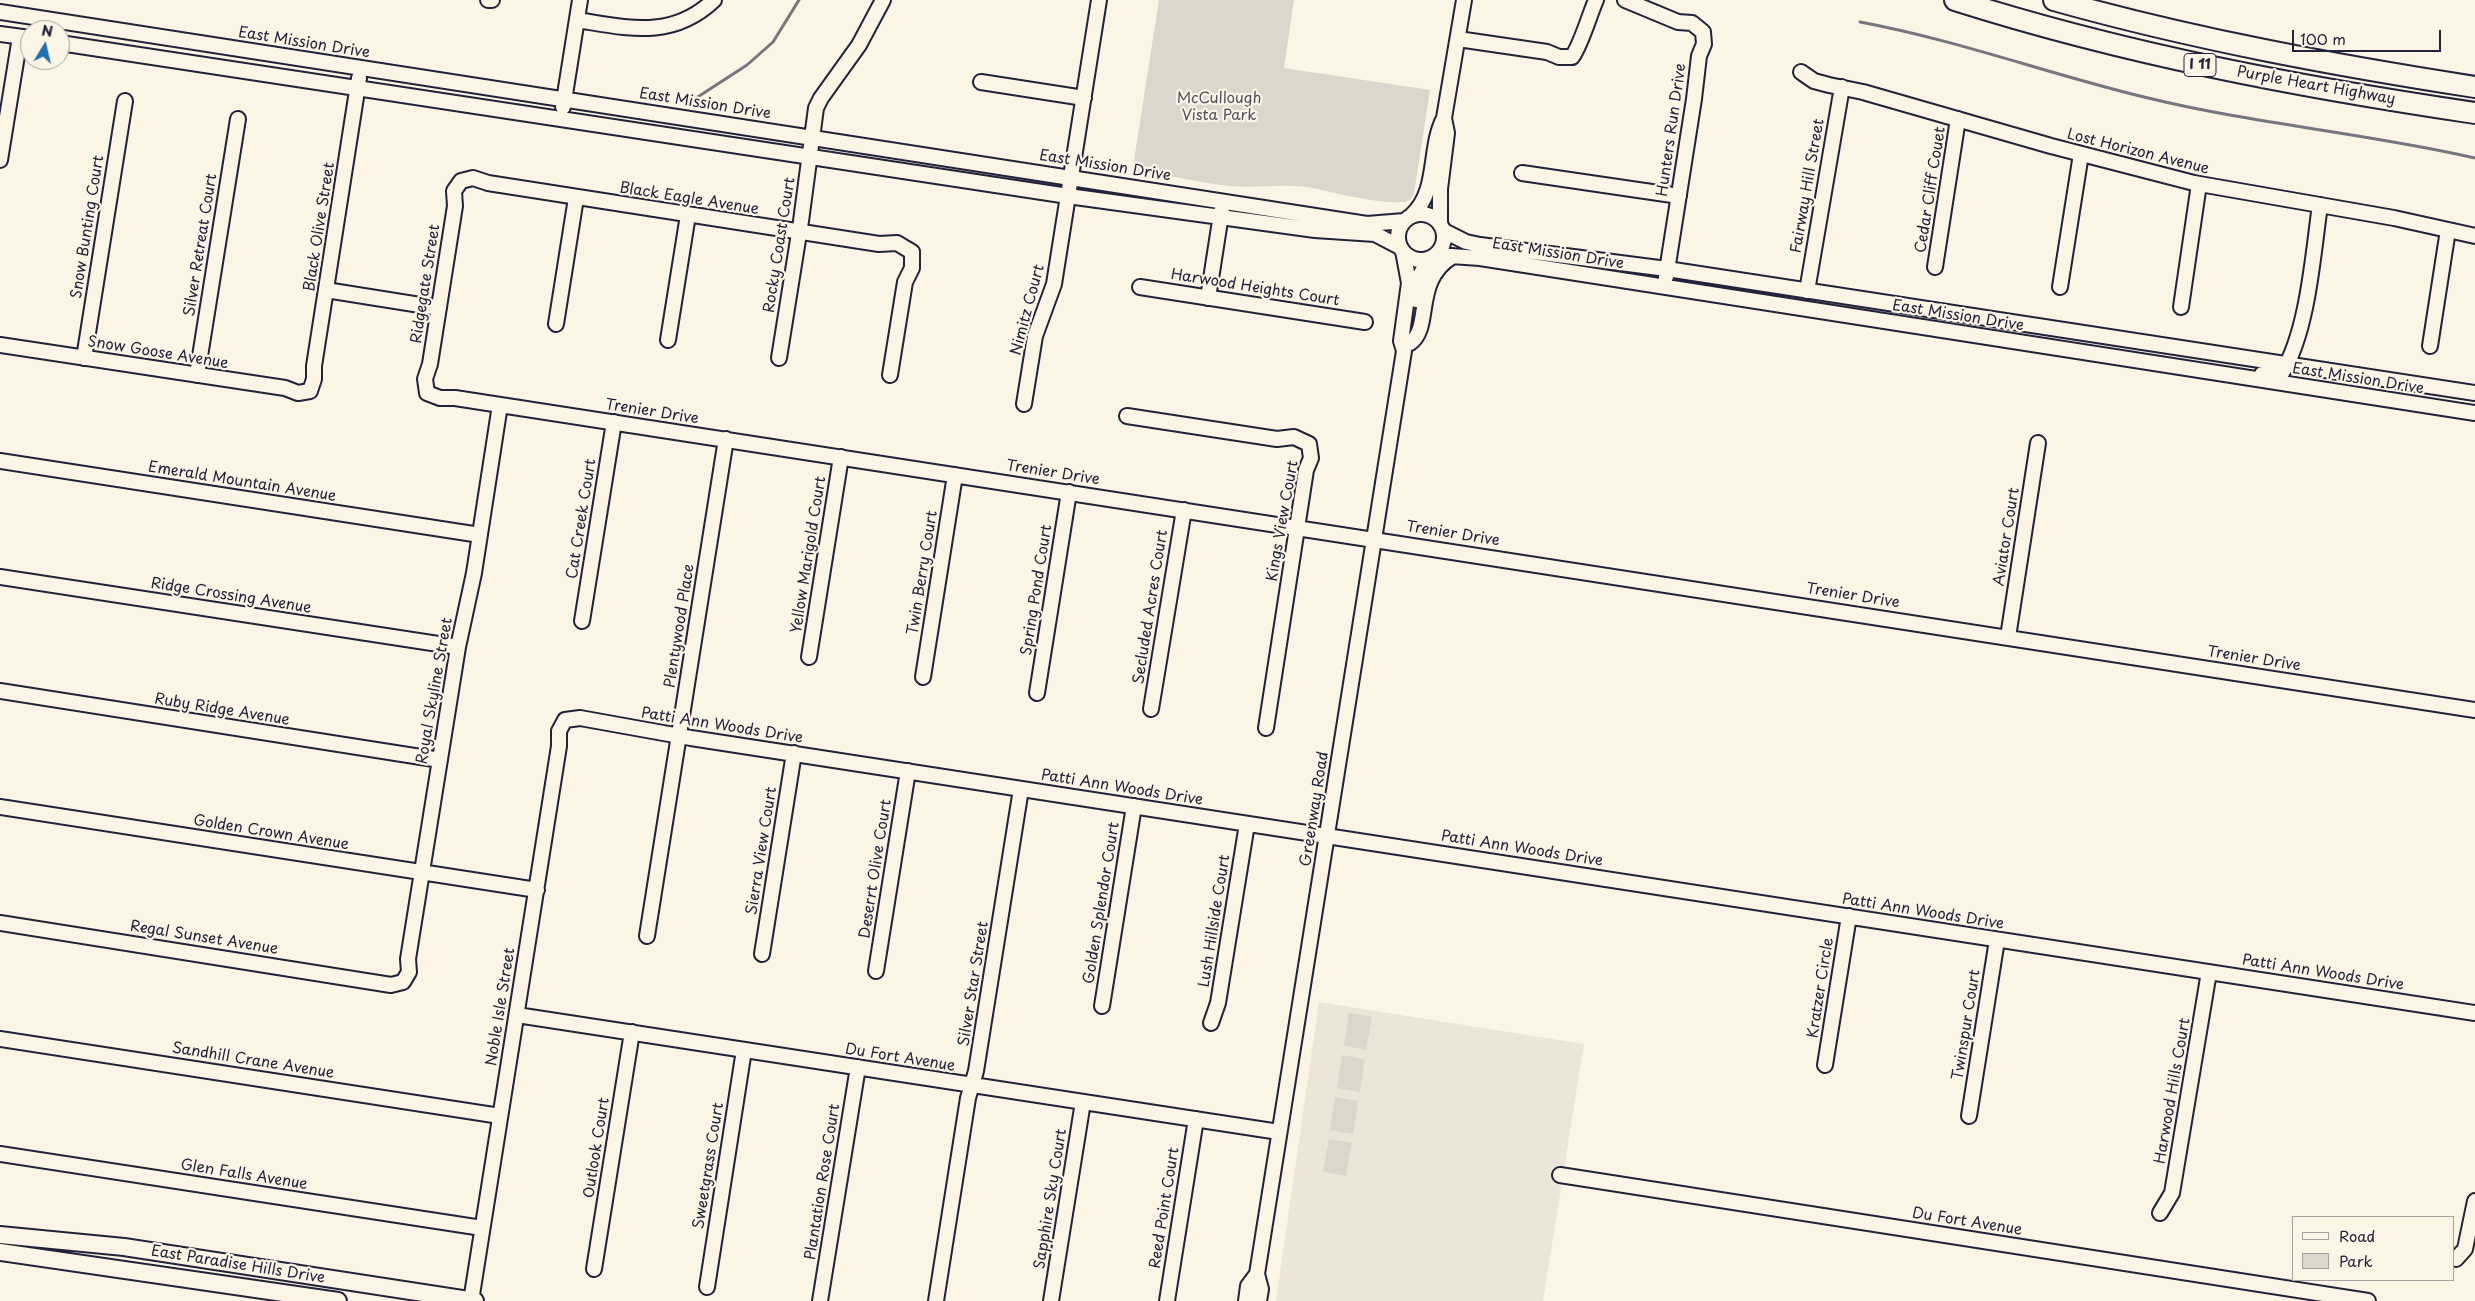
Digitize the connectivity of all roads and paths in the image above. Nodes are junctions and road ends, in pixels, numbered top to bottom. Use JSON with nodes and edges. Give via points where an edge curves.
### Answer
{"nodes":[{"id":1,"x":488,"y":0,"type":"edge"},
{"id":2,"x":492,"y":0,"type":"edge"},
{"id":3,"x":580,"y":0,"type":"edge"},
{"id":4,"x":714,"y":0,"type":"edge"},
{"id":5,"x":882,"y":0,"type":"edge"},
{"id":6,"x":1099,"y":0,"type":"edge"},
{"id":7,"x":1464,"y":0,"type":"edge"},
{"id":8,"x":1596,"y":0,"type":"edge"},
{"id":9,"x":1625,"y":0,"type":"edge"},
{"id":10,"x":1955,"y":0,"type":"edge"},
{"id":11,"x":2054,"y":0,"type":"edge"},
{"id":12,"x":0,"y":12,"type":"edge"},
{"id":13,"x":577,"y":20,"type":"junction"},
{"id":14,"x":0,"y":34,"type":"edge"},
{"id":15,"x":20,"y":37,"type":"edge"},
{"id":16,"x":1458,"y":39,"type":"junction"},
{"id":17,"x":70,"y":44,"type":"edge"},
{"id":18,"x":20,"y":62,"type":"edge"},
{"id":19,"x":360,"y":68,"type":"junction"},
{"id":20,"x":1801,"y":72,"type":"dead end"},
{"id":21,"x":2406,"y":76,"type":"junction"},
{"id":22,"x":981,"y":82,"type":"dead end"},
{"id":23,"x":2475,"y":83,"type":"edge"},
{"id":24,"x":358,"y":86,"type":"junction"},
{"id":25,"x":1842,"y":87,"type":"junction"},
{"id":26,"x":2475,"y":87,"type":"edge"},
{"id":27,"x":1084,"y":98,"type":"junction"},
{"id":28,"x":564,"y":99,"type":"junction"},
{"id":29,"x":125,"y":101,"type":"dead end"},
{"id":30,"x":2450,"y":109,"type":"junction"},
{"id":31,"x":2475,"y":113,"type":"edge"},
{"id":32,"x":562,"y":118,"type":"junction"},
{"id":33,"x":1444,"y":118,"type":"junction"},
{"id":34,"x":238,"y":119,"type":"dead end"},
{"id":35,"x":1958,"y":119,"type":"junction"},
{"id":36,"x":2475,"y":120,"type":"edge"},
{"id":37,"x":812,"y":136,"type":"junction"},
{"id":38,"x":2080,"y":154,"type":"junction"},
{"id":39,"x":811,"y":157,"type":"junction"},
{"id":40,"x":0,"y":160,"type":"edge"},
{"id":41,"x":1522,"y":173,"type":"dead end"},
{"id":42,"x":1071,"y":177,"type":"junction"},
{"id":43,"x":461,"y":181,"type":"joint"},
{"id":44,"x":2199,"y":184,"type":"junction"},
{"id":45,"x":1068,"y":196,"type":"junction"},
{"id":46,"x":1679,"y":196,"type":"junction"},
{"id":47,"x":576,"y":198,"type":"junction"},
{"id":48,"x":2320,"y":205,"type":"junction"},
{"id":49,"x":1222,"y":209,"type":"junction"},
{"id":50,"x":688,"y":215,"type":"junction"},
{"id":51,"x":1408,"y":218,"type":"junction"},
{"id":52,"x":1442,"y":227,"type":"junction"},
{"id":53,"x":2448,"y":230,"type":"junction"},
{"id":54,"x":800,"y":232,"type":"junction"},
{"id":55,"x":2475,"y":236,"type":"edge"},
{"id":56,"x":1401,"y":249,"type":"junction"},
{"id":57,"x":1453,"y":256,"type":"junction"},
{"id":58,"x":1432,"y":257,"type":"junction"},
{"id":59,"x":1935,"y":267,"type":"dead end"},
{"id":60,"x":1667,"y":269,"type":"junction"},
{"id":61,"x":1140,"y":287,"type":"dead end"},
{"id":62,"x":1664,"y":287,"type":"junction"},
{"id":63,"x":2060,"y":287,"type":"dead end"},
{"id":64,"x":326,"y":290,"type":"junction"},
{"id":65,"x":1807,"y":291,"type":"junction"},
{"id":66,"x":1208,"y":298,"type":"junction"},
{"id":67,"x":2181,"y":307,"type":"dead end"},
{"id":68,"x":438,"y":308,"type":"junction"},
{"id":69,"x":1365,"y":322,"type":"dead end"},
{"id":70,"x":556,"y":324,"type":"dead end"},
{"id":71,"x":668,"y":340,"type":"dead end"},
{"id":72,"x":0,"y":345,"type":"edge"},
{"id":73,"x":2430,"y":346,"type":"dead end"},
{"id":74,"x":1407,"y":347,"type":"junction"},
{"id":75,"x":84,"y":358,"type":"junction"},
{"id":76,"x":779,"y":358,"type":"dead end"},
{"id":77,"x":2158,"y":364,"type":"junction"},
{"id":78,"x":2287,"y":365,"type":"junction"},
{"id":79,"x":197,"y":375,"type":"junction"},
{"id":80,"x":890,"y":376,"type":"dead end"},
{"id":81,"x":310,"y":391,"type":"joint"},
{"id":82,"x":427,"y":393,"type":"joint"},
{"id":83,"x":2475,"y":393,"type":"edge"},
{"id":84,"x":1024,"y":404,"type":"dead end"},
{"id":85,"x":500,"y":405,"type":"junction"},
{"id":86,"x":2475,"y":413,"type":"edge"},
{"id":87,"x":1127,"y":416,"type":"dead end"},
{"id":88,"x":614,"y":422,"type":"junction"},
{"id":89,"x":726,"y":439,"type":"junction"},
{"id":90,"x":2038,"y":443,"type":"dead end"},
{"id":91,"x":841,"y":457,"type":"junction"},
{"id":92,"x":0,"y":461,"type":"edge"},
{"id":93,"x":955,"y":475,"type":"junction"},
{"id":94,"x":1069,"y":492,"type":"junction"},
{"id":95,"x":1184,"y":510,"type":"junction"},
{"id":96,"x":1298,"y":528,"type":"junction"},
{"id":97,"x":480,"y":535,"type":"junction"},
{"id":98,"x":1374,"y":538,"type":"junction"},
{"id":99,"x":0,"y":577,"type":"edge"},
{"id":100,"x":582,"y":621,"type":"dead end"},
{"id":101,"x":2008,"y":637,"type":"junction"},
{"id":102,"x":458,"y":647,"type":"junction"},
{"id":103,"x":808,"y":657,"type":"dead end"},
{"id":104,"x":923,"y":676,"type":"dead end"},
{"id":105,"x":0,"y":691,"type":"edge"},
{"id":106,"x":1037,"y":693,"type":"dead end"},
{"id":107,"x":1151,"y":709,"type":"dead end"},
{"id":108,"x":2475,"y":710,"type":"edge"},
{"id":109,"x":565,"y":720,"type":"joint"},
{"id":110,"x":1266,"y":728,"type":"dead end"},
{"id":111,"x":680,"y":736,"type":"junction"},
{"id":112,"x":794,"y":753,"type":"junction"},
{"id":113,"x":440,"y":760,"type":"junction"},
{"id":114,"x":908,"y":771,"type":"junction"},
{"id":115,"x":1021,"y":789,"type":"junction"},
{"id":116,"x":1134,"y":806,"type":"junction"},
{"id":117,"x":0,"y":807,"type":"edge"},
{"id":118,"x":1247,"y":824,"type":"junction"},
{"id":119,"x":1327,"y":836,"type":"junction"},
{"id":120,"x":421,"y":872,"type":"junction"},
{"id":121,"x":537,"y":890,"type":"junction"},
{"id":122,"x":1849,"y":916,"type":"junction"},
{"id":123,"x":0,"y":923,"type":"edge"},
{"id":124,"x":648,"y":936,"type":"dead end"},
{"id":125,"x":1997,"y":940,"type":"junction"},
{"id":126,"x":762,"y":954,"type":"dead end"},
{"id":127,"x":876,"y":971,"type":"dead end"},
{"id":128,"x":2209,"y":972,"type":"junction"},
{"id":129,"x":403,"y":982,"type":"joint"},
{"id":130,"x":1102,"y":1006,"type":"dead end"},
{"id":131,"x":2475,"y":1013,"type":"edge"},
{"id":132,"x":517,"y":1014,"type":"junction"},
{"id":133,"x":1211,"y":1023,"type":"dead end"},
{"id":134,"x":632,"y":1032,"type":"junction"},
{"id":135,"x":0,"y":1039,"type":"edge"},
{"id":136,"x":744,"y":1050,"type":"junction"},
{"id":137,"x":1825,"y":1065,"type":"dead end"},
{"id":138,"x":858,"y":1068,"type":"junction"},
{"id":139,"x":972,"y":1085,"type":"junction"},
{"id":140,"x":1083,"y":1102,"type":"junction"},
{"id":141,"x":500,"y":1116,"type":"junction"},
{"id":142,"x":1970,"y":1116,"type":"dead end"},
{"id":143,"x":1196,"y":1119,"type":"junction"},
{"id":144,"x":1279,"y":1132,"type":"junction"},
{"id":145,"x":0,"y":1154,"type":"edge"},
{"id":146,"x":1560,"y":1175,"type":"dead end"},
{"id":147,"x":2475,"y":1201,"type":"edge"},
{"id":148,"x":2160,"y":1213,"type":"dead end"},
{"id":149,"x":482,"y":1228,"type":"junction"},
{"id":150,"x":0,"y":1235,"type":"edge"},
{"id":151,"x":0,"y":1252,"type":"edge"},
{"id":152,"x":2456,"y":1259,"type":"dead end"},
{"id":153,"x":594,"y":1269,"type":"dead end"},
{"id":154,"x":1257,"y":1274,"type":"junction"},
{"id":155,"x":706,"y":1287,"type":"dead end"},
{"id":156,"x":294,"y":1298,"type":"edge"},
{"id":157,"x":338,"y":1301,"type":"edge"},
{"id":158,"x":472,"y":1301,"type":"edge"},
{"id":159,"x":820,"y":1301,"type":"edge"},
{"id":160,"x":936,"y":1301,"type":"edge"},
{"id":161,"x":1051,"y":1301,"type":"edge"},
{"id":162,"x":1167,"y":1301,"type":"edge"},
{"id":163,"x":1246,"y":1301,"type":"edge"},
{"id":164,"x":1259,"y":1301,"type":"edge"},
{"id":165,"x":2368,"y":1301,"type":"edge"}],
"edges":[{"from":1,"to":2,"type":"street"},
{"from":3,"to":13,"type":"street"},
{"from":4,"to":13,"type":"street","via":[[687,20],[659,28],[628,28]]},
{"from":5,"to":37,"type":"street","name":"Rocky Coast Court","via":[[849,62],[820,98]]},
{"from":6,"to":27,"type":"street","name":"Nimitz Court"},
{"from":7,"to":16,"type":"street"},
{"from":8,"to":16,"type":"street","via":[[1572,57]]},
{"from":9,"to":46,"type":"street","name":"Hunters Run Drive","via":[[1678,22],[1692,23],[1703,32],[1704,44],[1699,56]]},
{"from":10,"to":30,"type":"highway","name":"Purple Heart Highway","number":"I 11","via":[[2125,49],[2223,70]]},
{"from":11,"to":21,"type":"highway","name":"Purple Heart Highway","number":"I 11","via":[[2131,22],[2242,47]]},
{"from":12,"to":19,"type":"street","name":"East Mission Drive"},
{"from":13,"to":28,"type":"street"},
{"from":14,"to":15,"type":"street"},
{"from":16,"to":33,"type":"street"},
{"from":17,"to":24,"type":"street","name":"East Mission Drive"},
{"from":18,"to":40,"type":"street"},
{"from":19,"to":24,"type":"street","name":"Black Olive Street"},
{"from":19,"to":28,"type":"street","name":"East Mission Drive"},
{"from":20,"to":25,"type":"street","name":"Lost Horizon Avenue","via":[[1814,81]]},
{"from":21,"to":23,"type":"highway"},
{"from":21,"to":26,"type":"highway","name":"Purple Heart Highway","number":"I 11"},
{"from":22,"to":27,"type":"street"},
{"from":24,"to":32,"type":"street","name":"East Mission Drive"},
{"from":24,"to":64,"type":"street","name":"Black Olive Street"},
{"from":25,"to":35,"type":"street","name":"Lost Horizon Avenue"},
{"from":25,"to":65,"type":"street","name":"Fairway Hill Street"},
{"from":27,"to":42,"type":"street","name":"Nimitz Court"},
{"from":28,"to":32,"type":"street"},
{"from":28,"to":37,"type":"street","name":"East Mission Drive"},
{"from":29,"to":75,"type":"street","name":"Snow Bunting Court"},
{"from":30,"to":31,"type":"highway","name":"Purple Heart Highway","number":"I 11"},
{"from":30,"to":36,"type":"highway"},
{"from":32,"to":39,"type":"street","name":"East Mission Drive"},
{"from":33,"to":51,"type":"street","via":[[1437,131],[1427,193]]},
{"from":33,"to":52,"type":"street","via":[[1447,133],[1439,193]]},
{"from":34,"to":79,"type":"street","name":"Silver Retreat Court"},
{"from":35,"to":38,"type":"street","name":"Lost Horizon Avenue"},
{"from":35,"to":59,"type":"street","name":"Cedar Cliff Couet"},
{"from":37,"to":39,"type":"street","name":"Rocky Coast Court"},
{"from":37,"to":42,"type":"street","name":"East Mission Drive"},
{"from":38,"to":44,"type":"street","name":"Lost Horizon Avenue"},
{"from":38,"to":63,"type":"street"},
{"from":39,"to":45,"type":"street","name":"East Mission Drive"},
{"from":39,"to":54,"type":"street","name":"Rocky Coast Court"},
{"from":41,"to":46,"type":"street"},
{"from":42,"to":45,"type":"street","name":"Nimitz Court"},
{"from":42,"to":49,"type":"street","name":"East Mission Drive"},
{"from":43,"to":47,"type":"street","name":"Black Eagle Avenue","via":[[473,178]]},
{"from":43,"to":68,"type":"street","name":"Ridgegate Street","via":[[454,191],[455,206]]},
{"from":44,"to":48,"type":"street","name":"Lost Horizon Avenue"},
{"from":44,"to":67,"type":"street"},
{"from":45,"to":49,"type":"street","name":"East Mission Drive"},
{"from":45,"to":84,"type":"street","name":"Nimitz Court","via":[[1054,284],[1035,336]]},
{"from":46,"to":60,"type":"street","name":"Hunters Run Drive"},
{"from":47,"to":50,"type":"street","name":"Black Eagle Avenue"},
{"from":47,"to":70,"type":"street"},
{"from":48,"to":53,"type":"street","name":"Lost Horizon Avenue"},
{"from":48,"to":78,"type":"street","via":[[2304,307]]},
{"from":49,"to":51,"type":"street","name":"East Mission Drive","via":[[1368,224]]},
{"from":49,"to":56,"type":"street","name":"East Mission Drive","via":[[1315,230],[1375,234],[1389,239]]},
{"from":49,"to":66,"type":"street"},
{"from":50,"to":54,"type":"street","name":"Black Eagle Avenue"},
{"from":50,"to":71,"type":"street"},
{"from":51,"to":52,"type":"street","via":[[1426,214]]},
{"from":51,"to":56,"type":"street","via":[[1398,235]]},
{"from":52,"to":58,"type":"street","via":[[1443,242]]},
{"from":52,"to":60,"type":"street","name":"East Mission Drive","via":[[1473,244]]},
{"from":53,"to":55,"type":"street","name":"Lost Horizon Avenue"},
{"from":53,"to":73,"type":"street"},
{"from":54,"to":76,"type":"street","name":"Rocky Coast Court"},
{"from":54,"to":80,"type":"street","name":"Black Eagle Avenue","via":[[879,244],[897,243],[912,252],[912,268],[905,282]]},
{"from":56,"to":58,"type":"street","via":[[1415,259]]},
{"from":56,"to":74,"type":"street","name":"Greenway Road","via":[[1408,283],[1401,341]]},
{"from":57,"to":58,"type":"street","name":"East Mission Drive"},
{"from":57,"to":62,"type":"street","name":"East Mission Drive"},
{"from":57,"to":74,"type":"street","via":[[1438,268],[1430,280],[1420,329]]},
{"from":58,"to":74,"type":"street","name":"Greenway Road","via":[[1418,283]]},
{"from":60,"to":62,"type":"street","name":"Hunters Run Drive"},
{"from":60,"to":65,"type":"street","name":"East Mission Drive"},
{"from":61,"to":66,"type":"street","name":"Harwood Heights Court"},
{"from":62,"to":77,"type":"street","name":"East Mission Drive"},
{"from":64,"to":68,"type":"street"},
{"from":64,"to":81,"type":"street","name":"Black Olive Street"},
{"from":65,"to":78,"type":"street","name":"East Mission Drive"},
{"from":66,"to":69,"type":"street","name":"Harwood Heights Court"},
{"from":68,"to":82,"type":"street","name":"Ridgegate Street","via":[[425,379]]},
{"from":72,"to":75,"type":"street","name":"Snow Goose Avenue"},
{"from":74,"to":98,"type":"street","name":"Greenway Road"},
{"from":75,"to":79,"type":"street","name":"Snow Goose Avenue"},
{"from":77,"to":78,"type":"street","via":[[2184,362],[2269,375],[2282,373]]},
{"from":77,"to":86,"type":"street","name":"East Mission Drive"},
{"from":78,"to":83,"type":"street","name":"East Mission Drive"},
{"from":79,"to":81,"type":"street","name":"Snow Goose Avenue","via":[[285,388],[298,393]]},
{"from":82,"to":85,"type":"street","name":"Trenier Drive","via":[[440,398]]},
{"from":85,"to":88,"type":"street","name":"Trenier Drive"},
{"from":85,"to":97,"type":"street","name":"Royal Skyline Street"},
{"from":87,"to":96,"type":"street","name":"Kings View Court","via":[[1277,439],[1294,437],[1309,444],[1311,458],[1306,470]]},
{"from":88,"to":89,"type":"street","name":"Trenier Drive"},
{"from":88,"to":100,"type":"street","name":"Cat Creek Court"},
{"from":89,"to":91,"type":"street","name":"Trenier Drive"},
{"from":89,"to":111,"type":"street","name":"Plentywood Place"},
{"from":90,"to":101,"type":"street","name":"Aviator Court"},
{"from":91,"to":93,"type":"street","name":"Trenier Drive"},
{"from":91,"to":103,"type":"street","name":"Yellow Marigold Court"},
{"from":92,"to":97,"type":"street","name":"Emerald Mountain Avenue"},
{"from":93,"to":94,"type":"street","name":"Trenier Drive"},
{"from":93,"to":104,"type":"street","name":"Twin Berry Court"},
{"from":94,"to":95,"type":"street","name":"Trenier Drive"},
{"from":94,"to":106,"type":"street","name":"Spring Pond Court"},
{"from":95,"to":96,"type":"street","name":"Trenier Drive"},
{"from":95,"to":107,"type":"street","name":"Secluded Acres Court"},
{"from":96,"to":98,"type":"street","name":"Trenier Drive"},
{"from":96,"to":110,"type":"street","name":"Kings View Court"},
{"from":97,"to":102,"type":"street","name":"Royal Skyline Street"},
{"from":98,"to":101,"type":"street","name":"Trenier Drive"},
{"from":98,"to":119,"type":"street","name":"Greenway Road"},
{"from":99,"to":102,"type":"street","name":"Ridge Crossing Avenue"},
{"from":101,"to":108,"type":"street","name":"Trenier Drive"},
{"from":102,"to":113,"type":"street","name":"Royal Skyline Street"},
{"from":105,"to":113,"type":"street","name":"Ruby Ridge Avenue"},
{"from":109,"to":111,"type":"street","name":"Patti Ann Woods Drive","via":[[580,718]]},
{"from":109,"to":121,"type":"street","name":"Noble Isle Street","via":[[559,731]]},
{"from":111,"to":112,"type":"street","name":"Patti Ann Woods Drive"},
{"from":111,"to":124,"type":"street","name":"Plentywood Place"},
{"from":112,"to":114,"type":"street","name":"Patti Ann Woods Drive"},
{"from":112,"to":126,"type":"street","name":"Sierra View Court"},
{"from":113,"to":120,"type":"street","name":"Royal Skyline Street"},
{"from":114,"to":115,"type":"street","name":"Patti Ann Woods Drive"},
{"from":114,"to":127,"type":"street","name":"Deserrt Olive Court"},
{"from":115,"to":116,"type":"street","name":"Patti Ann Woods Drive"},
{"from":115,"to":139,"type":"street","name":"Silver Star Street"},
{"from":116,"to":118,"type":"street","name":"Patti Ann Woods Drive"},
{"from":116,"to":130,"type":"street","name":"Golden Splendor Court"},
{"from":117,"to":120,"type":"street","name":"Golden Crown Avenue"},
{"from":118,"to":119,"type":"street","name":"Patti Ann Woods Drive"},
{"from":118,"to":133,"type":"street","name":"Lush Hillside Court","via":[[1218,1003]]},
{"from":119,"to":122,"type":"street","name":"Patti Ann Woods Drive"},
{"from":119,"to":144,"type":"street","name":"Greenway Road"},
{"from":120,"to":121,"type":"street","name":"Golden Crown Avenue"},
{"from":120,"to":129,"type":"street","name":"Royal Skyline Street","via":[[408,959],[409,972]]},
{"from":121,"to":132,"type":"street","name":"Noble Isle Street"},
{"from":122,"to":125,"type":"street","name":"Patti Ann Woods Drive"},
{"from":122,"to":137,"type":"street","name":"Kratzer Circle"},
{"from":123,"to":129,"type":"street","name":"Regal Sunset Avenue","via":[[391,985]]},
{"from":125,"to":128,"type":"street","name":"Patti Ann Woods Drive"},
{"from":125,"to":142,"type":"street","name":"Twinspur Court"},
{"from":128,"to":131,"type":"street","name":"Patti Ann Woods Drive"},
{"from":128,"to":148,"type":"street","name":"Harwood Hills Court","via":[[2172,1193]]},
{"from":132,"to":134,"type":"street","name":"Du Fort Avenue"},
{"from":132,"to":141,"type":"street","name":"Noble Isle Street"},
{"from":134,"to":136,"type":"street","name":"Du Fort Avenue"},
{"from":134,"to":153,"type":"street","name":"Outlook Court"},
{"from":135,"to":141,"type":"street","name":"Sandhill Crane Avenue"},
{"from":136,"to":138,"type":"street","name":"Du Fort Avenue"},
{"from":136,"to":155,"type":"street","name":"Sweetgrass Court"},
{"from":138,"to":139,"type":"street","name":"Du Fort Avenue"},
{"from":138,"to":159,"type":"street","name":"Plantation Rose Court"},
{"from":139,"to":140,"type":"street","name":"Du Fort Avenue"},
{"from":139,"to":160,"type":"street","name":"Silver Star Street"},
{"from":140,"to":143,"type":"street","name":"Du Fort Avenue"},
{"from":140,"to":161,"type":"street","name":"Sapphire Sky Court"},
{"from":141,"to":149,"type":"street","name":"Noble Isle Street"},
{"from":143,"to":144,"type":"street","name":"Du Fort Avenue"},
{"from":143,"to":162,"type":"street","name":"Reed Point Court"},
{"from":144,"to":154,"type":"street","name":"Greenway Road"},
{"from":145,"to":149,"type":"street","name":"Glen Falls Avenue"},
{"from":146,"to":165,"type":"street","name":"Du Fort Avenue"},
{"from":147,"to":152,"type":"street","via":[[2465,1249]]},
{"from":149,"to":158,"type":"street","name":"Noble Isle Street"},
{"from":150,"to":158,"type":"main road","name":"East Paradise Hills Drive","via":[[124,1247]]},
{"from":151,"to":156,"type":"main road","name":"East Paradise Hills Drive"},
{"from":154,"to":163,"type":"street","name":"Greenway Road","via":[[1248,1286]]},
{"from":154,"to":164,"type":"street","name":"Greenway Road","via":[[1261,1289]]},
{"from":156,"to":157,"type":"main road","name":"East Paradise Hills Drive"}]}
